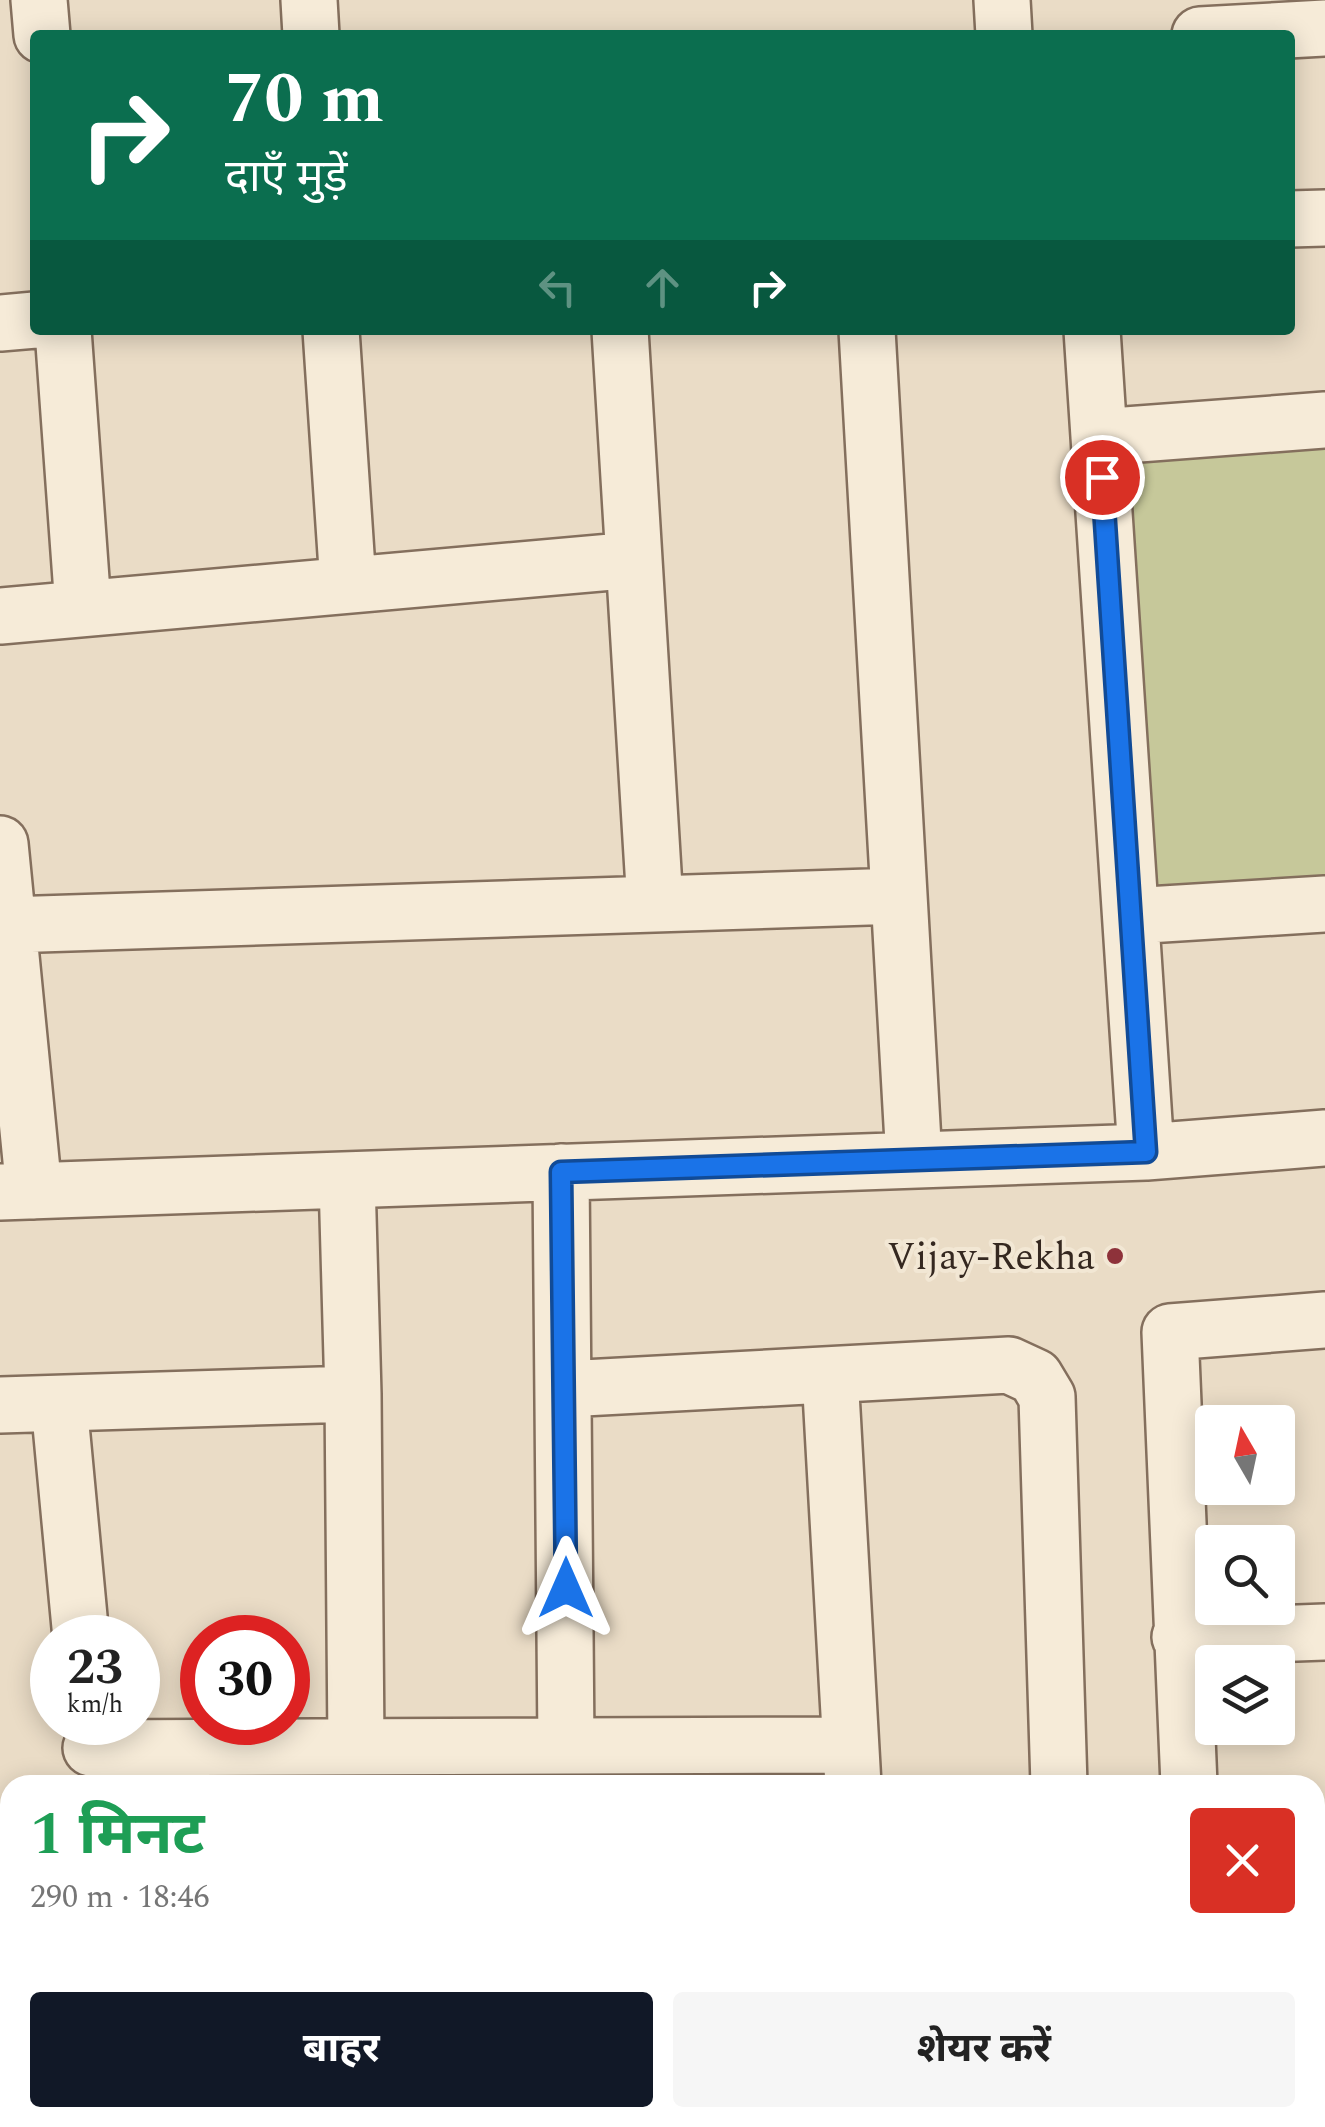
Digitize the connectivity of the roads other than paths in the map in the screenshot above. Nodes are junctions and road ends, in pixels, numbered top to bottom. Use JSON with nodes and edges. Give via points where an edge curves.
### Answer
{"nodes":[{"id":1,"x":39,"y":0,"type":"edge"},
{"id":2,"x":309,"y":0,"type":"edge"},
{"id":3,"x":1002,"y":0,"type":"edge"},
{"id":4,"x":1178,"y":0,"type":"edge"},
{"id":5,"x":1325,"y":28,"type":"edge"},
{"id":6,"x":42,"y":30,"type":"edge"},
{"id":7,"x":311,"y":30,"type":"edge"},
{"id":8,"x":1004,"y":30,"type":"edge"},
{"id":9,"x":1180,"y":30,"type":"edge"},
{"id":10,"x":1289,"y":30,"type":"edge"},
{"id":11,"x":1325,"y":218,"type":"edge"},
{"id":12,"x":1295,"y":219,"type":"edge"},
{"id":13,"x":30,"y":320,"type":"edge"},
{"id":14,"x":0,"y":322,"type":"edge"},
{"id":15,"x":64,"y":335,"type":"edge"},
{"id":16,"x":331,"y":335,"type":"edge"},
{"id":17,"x":620,"y":335,"type":"edge"},
{"id":18,"x":866,"y":335,"type":"edge"},
{"id":19,"x":1092,"y":335,"type":"edge"},
{"id":20,"x":1325,"y":420,"type":"edge"},
{"id":21,"x":1099,"y":437,"type":"junction"},
{"id":22,"x":634,"y":560,"type":"junction"},
{"id":23,"x":348,"y":584,"type":"junction"},
{"id":24,"x":84,"y":608,"type":"junction"},
{"id":25,"x":0,"y":616,"type":"edge"},
{"id":26,"x":0,"y":844,"type":"edge"},
{"id":27,"x":899,"y":896,"type":"junction"},
{"id":28,"x":654,"y":904,"type":"junction"},
{"id":29,"x":1325,"y":904,"type":"edge"},
{"id":30,"x":1131,"y":916,"type":"junction"},
{"id":31,"x":8,"y":926,"type":"junction"},
{"id":32,"x":1325,"y":1138,"type":"edge"},
{"id":33,"x":1146,"y":1152,"type":"junction"},
{"id":34,"x":914,"y":1160,"type":"junction"},
{"id":35,"x":561,"y":1172,"type":"junction"},
{"id":36,"x":348,"y":1180,"type":"junction"},
{"id":37,"x":17,"y":1192,"type":"edge"},
{"id":38,"x":1325,"y":1320,"type":"edge"},
{"id":39,"x":830,"y":1375,"type":"junction"},
{"id":40,"x":565,"y":1389,"type":"junction"},
{"id":41,"x":354,"y":1394,"type":"junction"},
{"id":42,"x":59,"y":1404,"type":"junction"},
{"id":43,"x":0,"y":1405,"type":"edge"},
{"id":44,"x":79,"y":1615,"type":"edge"},
{"id":45,"x":1325,"y":1632,"type":"edge"},
{"id":46,"x":1180,"y":1637,"type":"junction"},
{"id":47,"x":356,"y":1746,"type":"junction"},
{"id":48,"x":566,"y":1746,"type":"junction"},
{"id":49,"x":92,"y":1752,"type":"edge"},
{"id":50,"x":852,"y":1765,"type":"edge"},
{"id":51,"x":1059,"y":1775,"type":"edge"},
{"id":52,"x":1188,"y":1775,"type":"edge"}],
"edges":[{"from":1,"to":6,"type":"street"},
{"from":2,"to":7,"type":"street"},
{"from":3,"to":8,"type":"street"},
{"from":4,"to":9,"type":"street"},
{"from":5,"to":10,"type":"street"},
{"from":11,"to":12,"type":"street"},
{"from":13,"to":14,"type":"street"},
{"from":15,"to":24,"type":"street"},
{"from":16,"to":23,"type":"street"},
{"from":17,"to":22,"type":"street"},
{"from":18,"to":27,"type":"street"},
{"from":19,"to":21,"type":"street"},
{"from":20,"to":21,"type":"street"},
{"from":21,"to":30,"type":"street"},
{"from":22,"to":23,"type":"street"},
{"from":22,"to":28,"type":"street"},
{"from":23,"to":24,"type":"street"},
{"from":24,"to":25,"type":"street"},
{"from":26,"to":31,"type":"street"},
{"from":27,"to":28,"type":"street"},
{"from":27,"to":34,"type":"street"},
{"from":28,"to":31,"type":"street"},
{"from":29,"to":30,"type":"street"},
{"from":30,"to":33,"type":"street"},
{"from":31,"to":37,"type":"street"},
{"from":32,"to":33,"type":"street"},
{"from":33,"to":34,"type":"street"},
{"from":34,"to":35,"type":"street"},
{"from":35,"to":36,"type":"street"},
{"from":35,"to":40,"type":"street"},
{"from":36,"to":37,"type":"street"},
{"from":36,"to":41,"type":"street"},
{"from":38,"to":46,"type":"street","via":[[1170,1332]]},
{"from":39,"to":40,"type":"street"},
{"from":39,"to":50,"type":"street"},
{"from":39,"to":51,"type":"street","via":[[1008,1365],[1035,1377],[1048,1397]]},
{"from":40,"to":48,"type":"street"},
{"from":41,"to":42,"type":"street"},
{"from":41,"to":47,"type":"street"},
{"from":42,"to":43,"type":"street"},
{"from":42,"to":44,"type":"street"},
{"from":45,"to":46,"type":"street"},
{"from":46,"to":52,"type":"street"},
{"from":47,"to":48,"type":"street"},
{"from":47,"to":49,"type":"street"},
{"from":48,"to":50,"type":"street"}]}
